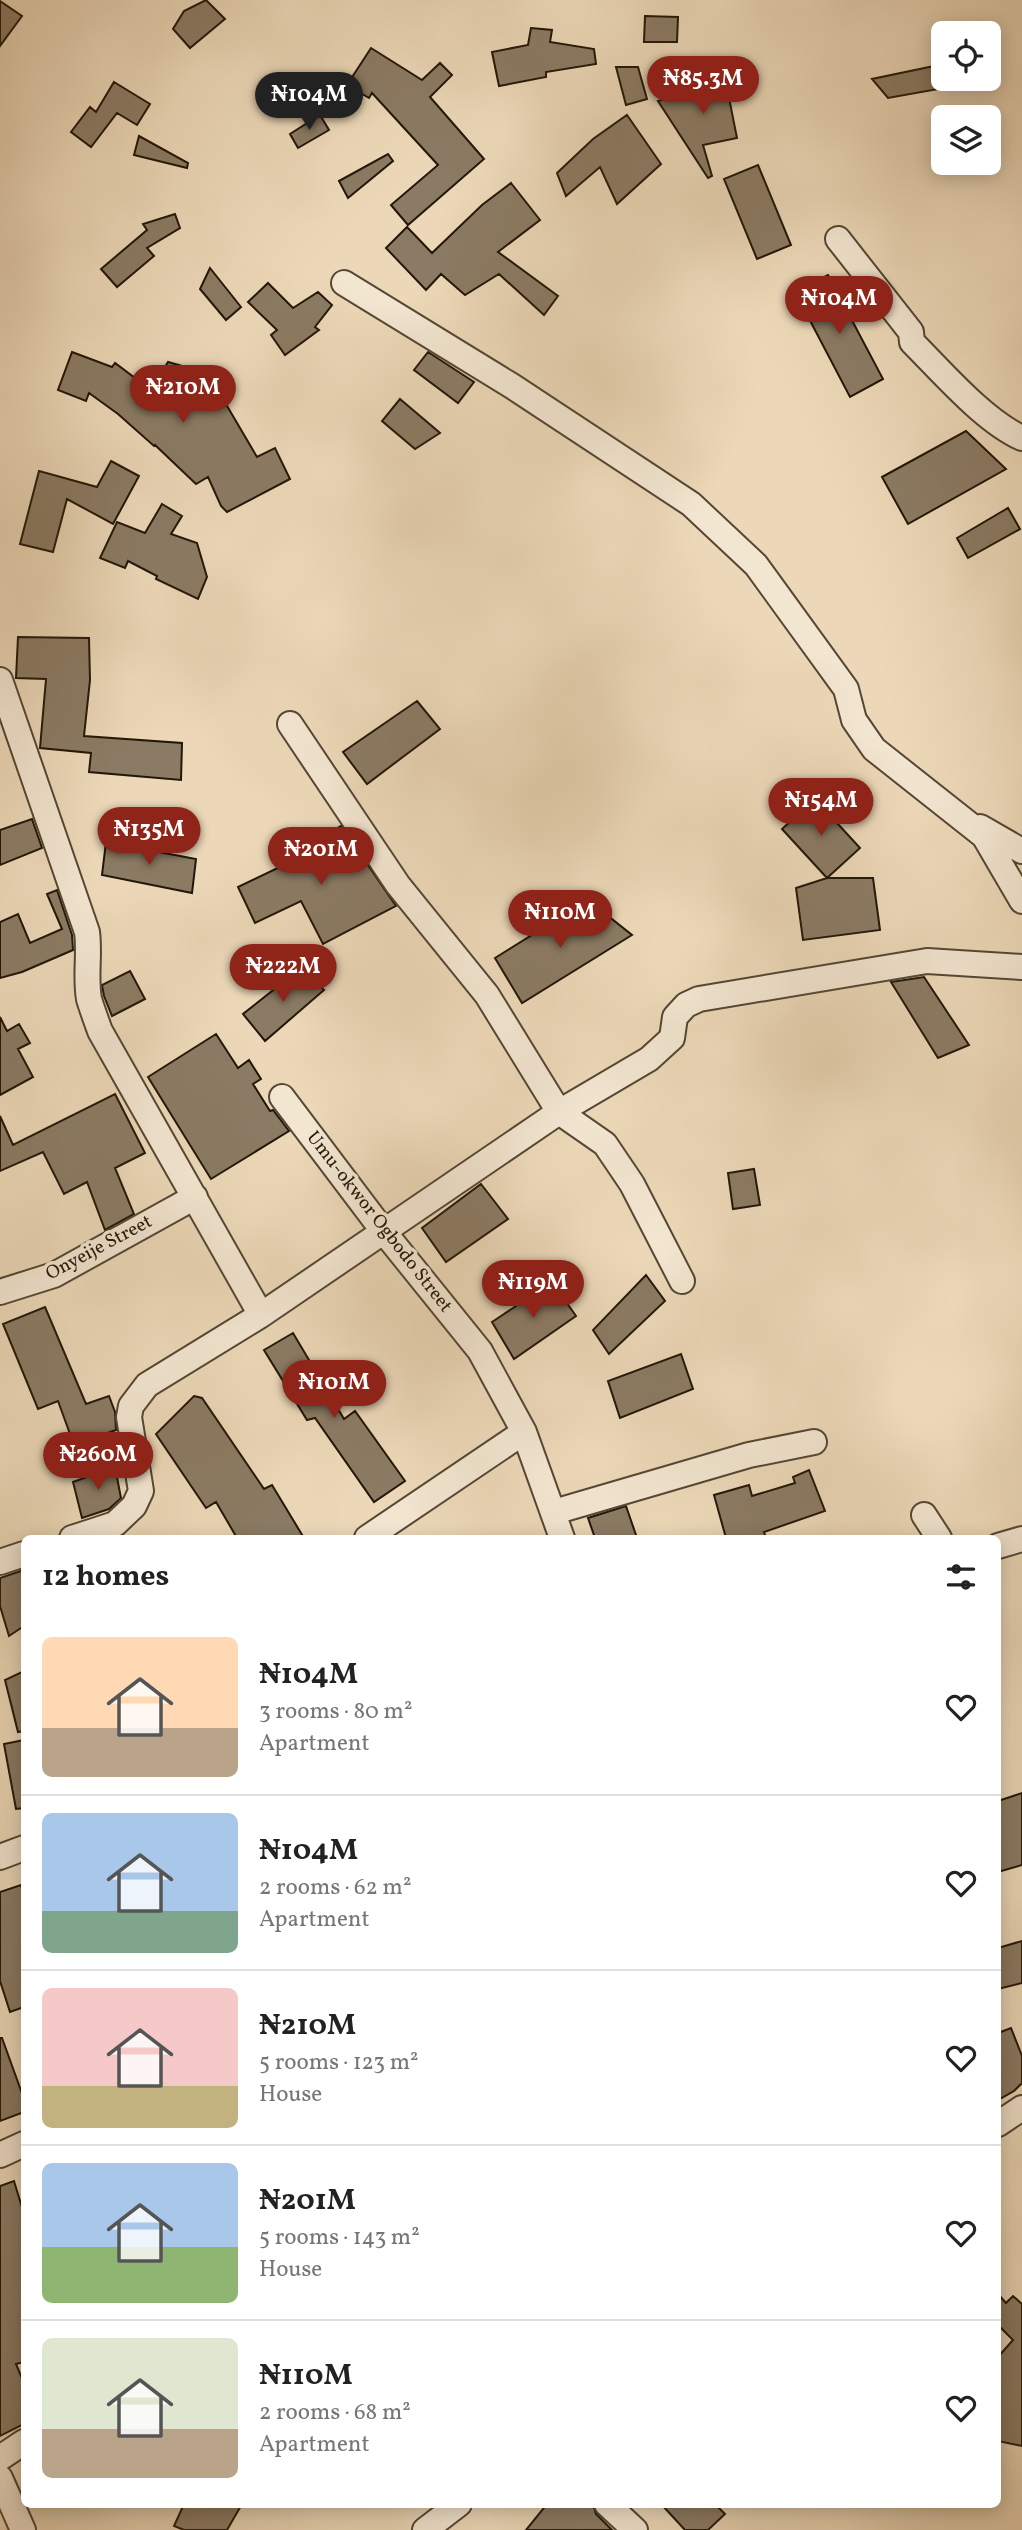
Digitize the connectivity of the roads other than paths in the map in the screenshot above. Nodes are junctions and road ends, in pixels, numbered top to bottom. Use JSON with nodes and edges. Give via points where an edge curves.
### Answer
{"nodes":[{"id":1,"x":838,"y":239,"type":"dead end"},
{"id":2,"x":344,"y":283,"type":"dead end"},
{"id":3,"x":1022,"y":438,"type":"edge"},
{"id":4,"x":0,"y":680,"type":"edge"},
{"id":5,"x":290,"y":724,"type":"dead end"},
{"id":6,"x":948,"y":810,"type":"junction"},
{"id":7,"x":1022,"y":851,"type":"edge"},
{"id":8,"x":1022,"y":901,"type":"edge"},
{"id":9,"x":1022,"y":967,"type":"edge"},
{"id":10,"x":282,"y":1097,"type":"dead end"},
{"id":11,"x":559,"y":1112,"type":"junction"},
{"id":12,"x":195,"y":1197,"type":"junction"},
{"id":13,"x":384,"y":1232,"type":"junction"},
{"id":14,"x":682,"y":1282,"type":"dead end"},
{"id":15,"x":0,"y":1293,"type":"edge"},
{"id":16,"x":261,"y":1315,"type":"junction"},
{"id":17,"x":524,"y":1432,"type":"junction"},
{"id":18,"x":814,"y":1442,"type":"dead end"},
{"id":19,"x":554,"y":1512,"type":"junction"},
{"id":20,"x":924,"y":1514,"type":"dead end"},
{"id":21,"x":81,"y":1535,"type":"edge"},
{"id":22,"x":371,"y":1535,"type":"edge"},
{"id":23,"x":561,"y":1535,"type":"edge"},
{"id":24,"x":937,"y":1535,"type":"edge"},
{"id":25,"x":1022,"y":1539,"type":"edge"},
{"id":26,"x":1001,"y":1545,"type":"edge"},
{"id":27,"x":21,"y":1555,"type":"edge"},
{"id":28,"x":0,"y":1562,"type":"edge"},
{"id":29,"x":21,"y":1849,"type":"edge"},
{"id":30,"x":0,"y":1857,"type":"edge"},
{"id":31,"x":1022,"y":2108,"type":"edge"},
{"id":32,"x":1001,"y":2122,"type":"edge"},
{"id":33,"x":21,"y":2145,"type":"edge"},
{"id":34,"x":0,"y":2155,"type":"edge"},
{"id":35,"x":21,"y":2444,"type":"edge"},
{"id":36,"x":0,"y":2458,"type":"edge"},
{"id":37,"x":0,"y":2478,"type":"edge"},
{"id":38,"x":454,"y":2508,"type":"edge"},
{"id":39,"x":611,"y":2508,"type":"edge"},
{"id":40,"x":23,"y":2530,"type":"edge"},
{"id":41,"x":425,"y":2530,"type":"edge"},
{"id":42,"x":635,"y":2530,"type":"edge"}],
"edges":[{"from":1,"to":3,"type":"street","via":[[911,332],[912,342],[981,409]]},
{"from":2,"to":6,"type":"street","via":[[691,503],[756,565],[846,689],[854,720],[874,749]]},
{"from":4,"to":12,"type":"street","via":[[87,932],[89,998],[100,1031]]},
{"from":5,"to":11,"type":"street","via":[[398,886],[487,995]]},
{"from":6,"to":7,"type":"street"},
{"from":6,"to":8,"type":"street","via":[[984,836]]},
{"from":9,"to":11,"type":"street","via":[[927,961],[699,999],[675,1017],[672,1038],[649,1059]]},
{"from":10,"to":13,"type":"street","name":"Umu-okwor Ogbodo Street"},
{"from":11,"to":13,"type":"street"},
{"from":11,"to":14,"type":"street","via":[[605,1144],[632,1184]]},
{"from":12,"to":15,"type":"street","name":"Onyeije Street","via":[[54,1275]]},
{"from":12,"to":16,"type":"street"},
{"from":13,"to":16,"type":"street"},
{"from":13,"to":17,"type":"street","name":"Umu-okwor Ogbodo Street","via":[[480,1351]]},
{"from":16,"to":21,"type":"street","via":[[147,1385],[131,1406],[129,1417],[141,1492],[134,1506],[114,1524]]},
{"from":17,"to":19,"type":"street","name":"Umu-okwor Ogbodo Street"},
{"from":17,"to":22,"type":"street"},
{"from":18,"to":19,"type":"street","via":[[748,1455]]},
{"from":19,"to":23,"type":"street","name":"Umu-okwor Ogbodo Street"},
{"from":20,"to":24,"type":"street"},
{"from":25,"to":26,"type":"street"},
{"from":27,"to":28,"type":"street"},
{"from":29,"to":30,"type":"street"},
{"from":31,"to":32,"type":"street"},
{"from":33,"to":34,"type":"street"},
{"from":35,"to":36,"type":"street"},
{"from":37,"to":40,"type":"street"},
{"from":38,"to":41,"type":"street"},
{"from":39,"to":42,"type":"street"}]}
